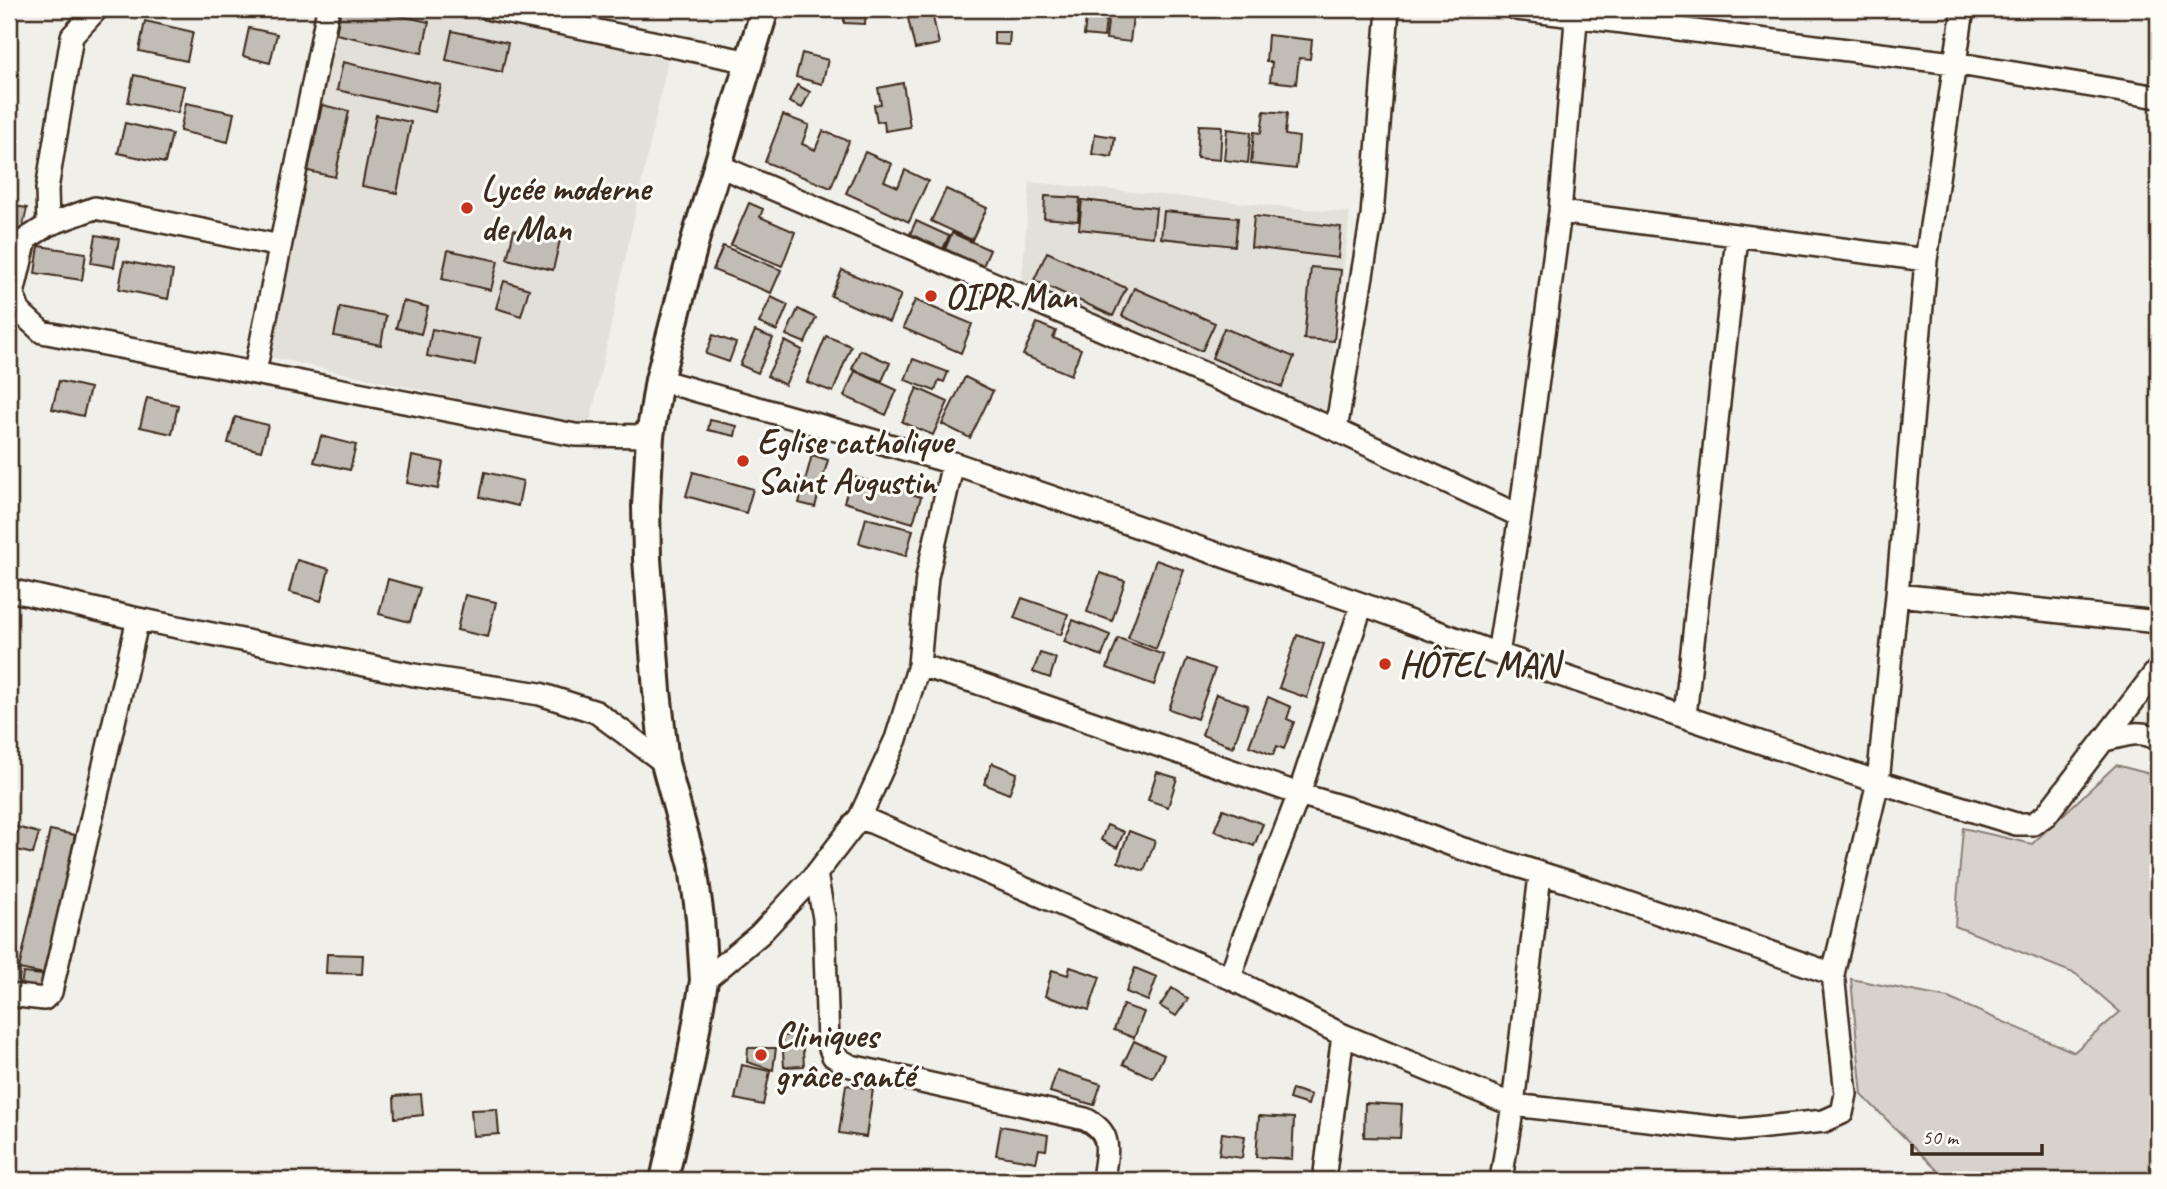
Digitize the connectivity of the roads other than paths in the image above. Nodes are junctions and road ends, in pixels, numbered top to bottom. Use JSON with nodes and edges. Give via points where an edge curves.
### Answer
{"nodes":[{"id":1,"x":97,"y":9,"type":"edge"},
{"id":2,"x":328,"y":9,"type":"edge"},
{"id":3,"x":490,"y":9,"type":"edge"},
{"id":4,"x":765,"y":9,"type":"edge"},
{"id":5,"x":1388,"y":9,"type":"edge"},
{"id":6,"x":1517,"y":9,"type":"edge"},
{"id":7,"x":1963,"y":9,"type":"edge"},
{"id":8,"x":1576,"y":12,"type":"edge"},
{"id":9,"x":750,"y":62,"type":"junction"},
{"id":10,"x":1953,"y":63,"type":"junction"},
{"id":11,"x":2158,"y":97,"type":"edge"},
{"id":12,"x":717,"y":165,"type":"junction"},
{"id":13,"x":1560,"y":212,"type":"junction"},
{"id":14,"x":48,"y":225,"type":"junction"},
{"id":15,"x":1737,"y":237,"type":"junction"},
{"id":16,"x":280,"y":246,"type":"junction"},
{"id":17,"x":1926,"y":260,"type":"junction"},
{"id":18,"x":255,"y":372,"type":"junction"},
{"id":19,"x":659,"y":380,"type":"junction"},
{"id":20,"x":1336,"y":430,"type":"junction"},
{"id":21,"x":650,"y":436,"type":"junction"},
{"id":22,"x":953,"y":463,"type":"junction"},
{"id":23,"x":1520,"y":516,"type":"junction"},
{"id":24,"x":9,"y":590,"type":"edge"},
{"id":25,"x":1897,"y":595,"type":"junction"},
{"id":26,"x":1362,"y":604,"type":"junction"},
{"id":27,"x":138,"y":619,"type":"junction"},
{"id":28,"x":2158,"y":622,"type":"edge"},
{"id":29,"x":1497,"y":654,"type":"junction"},
{"id":30,"x":919,"y":665,"type":"junction"},
{"id":31,"x":2158,"y":668,"type":"edge"},
{"id":32,"x":1685,"y":716,"type":"junction"},
{"id":33,"x":2105,"y":740,"type":"junction"},
{"id":34,"x":2158,"y":740,"type":"edge"},
{"id":35,"x":665,"y":763,"type":"junction"},
{"id":36,"x":1878,"y":782,"type":"junction"},
{"id":37,"x":1299,"y":794,"type":"junction"},
{"id":38,"x":860,"y":817,"type":"junction"},
{"id":39,"x":816,"y":874,"type":"junction"},
{"id":40,"x":1540,"y":875,"type":"junction"},
{"id":41,"x":1833,"y":974,"type":"junction"},
{"id":42,"x":1230,"y":978,"type":"junction"},
{"id":43,"x":704,"y":981,"type":"junction"},
{"id":44,"x":9,"y":995,"type":"edge"},
{"id":45,"x":1343,"y":1035,"type":"junction"},
{"id":46,"x":1513,"y":1105,"type":"junction"},
{"id":47,"x":664,"y":1180,"type":"edge"},
{"id":48,"x":1103,"y":1180,"type":"edge"},
{"id":49,"x":1324,"y":1180,"type":"edge"},
{"id":50,"x":1502,"y":1180,"type":"edge"}],
"edges":[{"from":1,"to":14,"type":"street","via":[[72,36],[47,190]]},
{"from":2,"to":16,"type":"street"},
{"from":3,"to":9,"type":"street"},
{"from":4,"to":9,"type":"main road"},
{"from":5,"to":20,"type":"street","via":[[1371,216]]},
{"from":6,"to":8,"type":"street"},
{"from":7,"to":10,"type":"street"},
{"from":8,"to":10,"type":"street"},
{"from":8,"to":13,"type":"street"},
{"from":9,"to":12,"type":"main road"},
{"from":10,"to":11,"type":"street"},
{"from":10,"to":17,"type":"street"},
{"from":12,"to":19,"type":"main road"},
{"from":12,"to":20,"type":"street"},
{"from":13,"to":15,"type":"street"},
{"from":13,"to":23,"type":"street"},
{"from":14,"to":16,"type":"street","via":[[95,208]]},
{"from":14,"to":18,"type":"street","via":[[26,239],[13,294],[19,311],[42,332]]},
{"from":15,"to":17,"type":"street"},
{"from":15,"to":32,"type":"street"},
{"from":16,"to":18,"type":"street"},
{"from":17,"to":25,"type":"street"},
{"from":18,"to":21,"type":"street","via":[[575,435]]},
{"from":19,"to":21,"type":"main road"},
{"from":19,"to":22,"type":"street"},
{"from":20,"to":23,"type":"street"},
{"from":21,"to":35,"type":"main road","via":[[647,559]]},
{"from":22,"to":26,"type":"street"},
{"from":22,"to":30,"type":"street","via":[[927,576]]},
{"from":23,"to":29,"type":"street"},
{"from":24,"to":27,"type":"street"},
{"from":25,"to":28,"type":"street"},
{"from":25,"to":36,"type":"street"},
{"from":26,"to":29,"type":"street"},
{"from":26,"to":37,"type":"street"},
{"from":27,"to":35,"type":"street","via":[[540,694],[596,712]]},
{"from":27,"to":44,"type":"street","via":[[51,992],[44,999]]},
{"from":29,"to":32,"type":"street"},
{"from":30,"to":37,"type":"street"},
{"from":30,"to":38,"type":"street","via":[[896,739]]},
{"from":31,"to":33,"type":"street"},
{"from":32,"to":36,"type":"street"},
{"from":33,"to":34,"type":"street","via":[[2134,733]]},
{"from":33,"to":36,"type":"street","via":[[2046,815],[2033,824],[2015,824]]},
{"from":35,"to":43,"type":"main road","via":[[693,866]]},
{"from":36,"to":41,"type":"street"},
{"from":37,"to":40,"type":"street"},
{"from":37,"to":42,"type":"street"},
{"from":38,"to":39,"type":"street"},
{"from":38,"to":42,"type":"street"},
{"from":39,"to":43,"type":"street","via":[[760,933]]},
{"from":39,"to":48,"type":"street","via":[[824,918],[828,1042],[833,1056],[851,1066],[1085,1119],[1097,1125],[1107,1141]]},
{"from":40,"to":41,"type":"street"},
{"from":40,"to":46,"type":"street"},
{"from":41,"to":46,"type":"street","via":[[1846,1094],[1842,1113],[1824,1121],[1738,1130]]},
{"from":42,"to":45,"type":"street"},
{"from":43,"to":47,"type":"main road"},
{"from":45,"to":46,"type":"street"},
{"from":45,"to":49,"type":"street"},
{"from":46,"to":50,"type":"street"}]}
